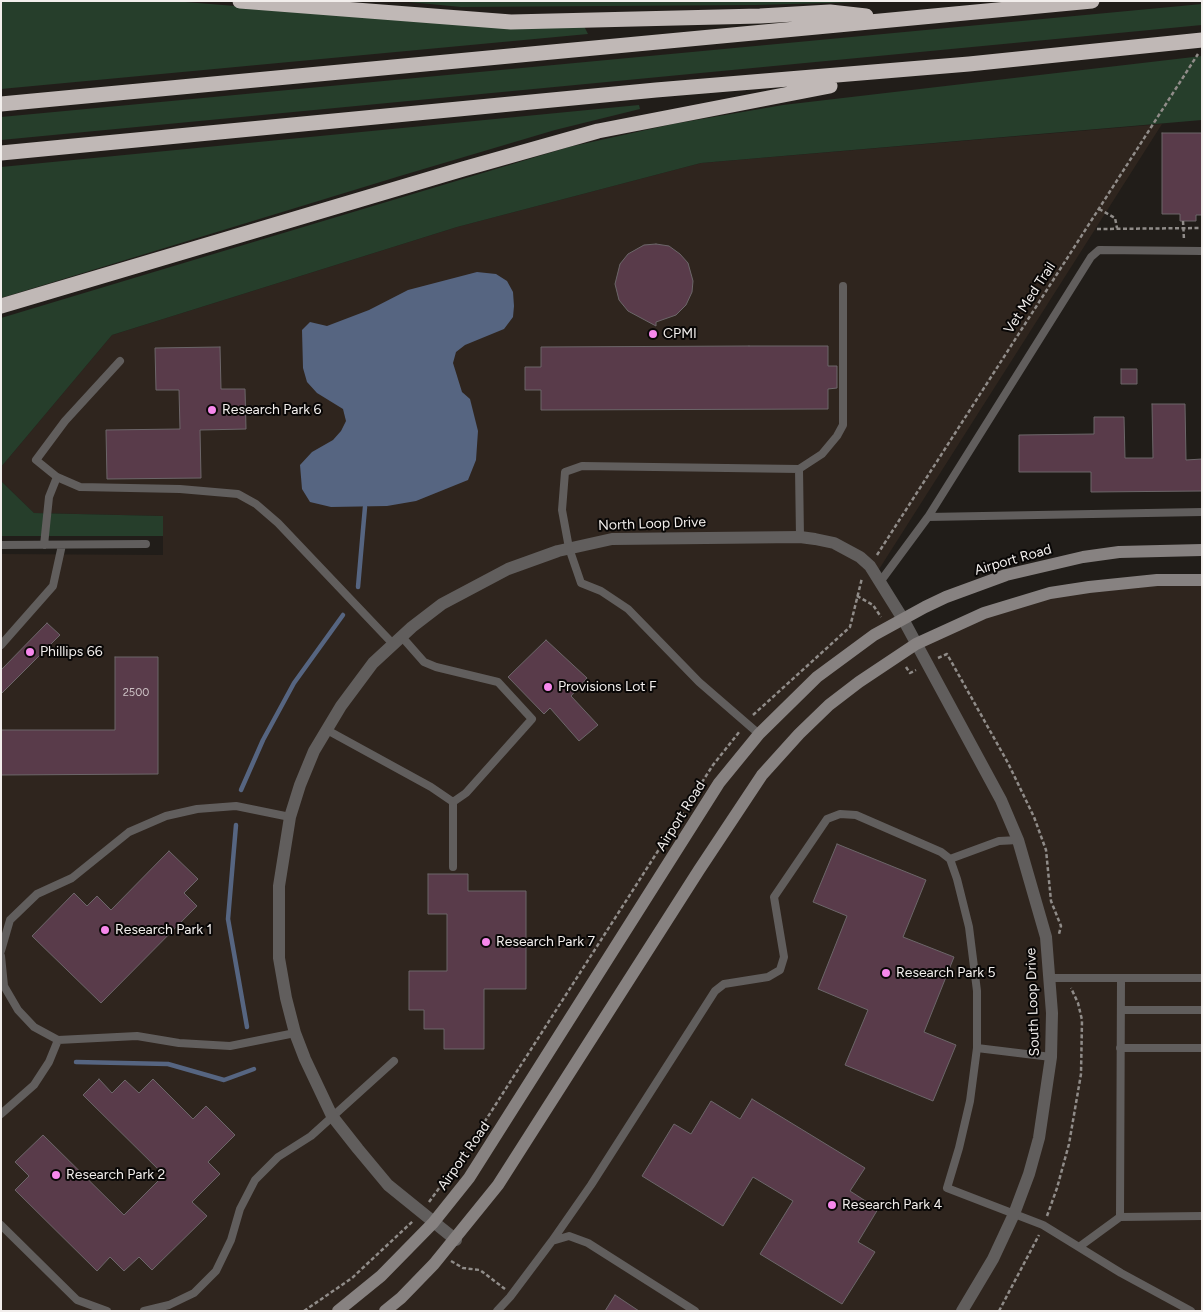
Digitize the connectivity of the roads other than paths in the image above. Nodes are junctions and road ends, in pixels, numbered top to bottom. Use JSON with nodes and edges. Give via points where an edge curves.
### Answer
{"nodes":[{"id":1,"x":240,"y":1,"type":"edge"},
{"id":2,"x":286,"y":1,"type":"edge"},
{"id":3,"x":1092,"y":1,"type":"edge"},
{"id":4,"x":309,"y":5,"type":"junction"},
{"id":5,"x":890,"y":20,"type":"junction"},
{"id":6,"x":1202,"y":40,"type":"edge"},
{"id":7,"x":969,"y":64,"type":"junction"},
{"id":8,"x":1,"y":104,"type":"edge"},
{"id":9,"x":1,"y":153,"type":"edge"},
{"id":10,"x":1202,"y":251,"type":"edge"},
{"id":11,"x":843,"y":286,"type":"dead end"},
{"id":12,"x":1,"y":306,"type":"edge"},
{"id":13,"x":120,"y":361,"type":"dead end"},
{"id":14,"x":799,"y":468,"type":"junction"},
{"id":15,"x":57,"y":477,"type":"junction"},
{"id":16,"x":1202,"y":512,"type":"edge"},
{"id":17,"x":928,"y":517,"type":"junction"},
{"id":18,"x":800,"y":537,"type":"junction"},
{"id":19,"x":146,"y":544,"type":"dead end"},
{"id":20,"x":1,"y":545,"type":"edge"},
{"id":21,"x":44,"y":545,"type":"junction"},
{"id":22,"x":62,"y":545,"type":"junction"},
{"id":23,"x":569,"y":548,"type":"junction"},
{"id":24,"x":1202,"y":550,"type":"edge"},
{"id":25,"x":1202,"y":580,"type":"edge"},
{"id":26,"x":880,"y":582,"type":"junction"},
{"id":27,"x":903,"y":619,"type":"junction"},
{"id":28,"x":398,"y":641,"type":"junction"},
{"id":29,"x":916,"y":644,"type":"junction"},
{"id":30,"x":1,"y":645,"type":"edge"},
{"id":31,"x":327,"y":730,"type":"junction"},
{"id":32,"x":759,"y":734,"type":"junction"},
{"id":33,"x":453,"y":802,"type":"junction"},
{"id":34,"x":290,"y":817,"type":"junction"},
{"id":35,"x":1018,"y":840,"type":"junction"},
{"id":36,"x":950,"y":859,"type":"junction"},
{"id":37,"x":453,"y":867,"type":"dead end"},
{"id":38,"x":1,"y":951,"type":"edge"},
{"id":39,"x":1,"y":956,"type":"edge"},
{"id":40,"x":1050,"y":978,"type":"junction"},
{"id":41,"x":1121,"y":978,"type":"junction"},
{"id":42,"x":1202,"y":978,"type":"edge"},
{"id":43,"x":1121,"y":1010,"type":"junction"},
{"id":44,"x":1202,"y":1010,"type":"edge"},
{"id":45,"x":295,"y":1033,"type":"junction"},
{"id":46,"x":58,"y":1040,"type":"junction"},
{"id":47,"x":977,"y":1048,"type":"junction"},
{"id":48,"x":1120,"y":1048,"type":"junction"},
{"id":49,"x":1202,"y":1048,"type":"edge"},
{"id":50,"x":1051,"y":1057,"type":"junction"},
{"id":51,"x":394,"y":1061,"type":"dead end"},
{"id":52,"x":1,"y":1114,"type":"edge"},
{"id":53,"x":332,"y":1116,"type":"junction"},
{"id":54,"x":1014,"y":1214,"type":"junction"},
{"id":55,"x":1202,"y":1216,"type":"edge"},
{"id":56,"x":1120,"y":1217,"type":"junction"},
{"id":57,"x":433,"y":1223,"type":"junction"},
{"id":58,"x":1,"y":1225,"type":"edge"},
{"id":59,"x":456,"y":1240,"type":"junction"},
{"id":60,"x":552,"y":1241,"type":"junction"},
{"id":61,"x":1079,"y":1246,"type":"junction"},
{"id":62,"x":107,"y":1311,"type":"edge"},
{"id":63,"x":144,"y":1311,"type":"edge"},
{"id":64,"x":338,"y":1311,"type":"edge"},
{"id":65,"x":385,"y":1311,"type":"edge"},
{"id":66,"x":498,"y":1311,"type":"edge"},
{"id":67,"x":695,"y":1311,"type":"edge"},
{"id":68,"x":962,"y":1311,"type":"edge"},
{"id":69,"x":1191,"y":1311,"type":"edge"}],
"edges":[{"from":1,"to":4,"type":"highway"},
{"from":2,"to":4,"type":"highway"},
{"from":3,"to":5,"type":"highway"},
{"from":4,"to":5,"type":"highway","via":[[511,22],[830,12]]},
{"from":5,"to":8,"type":"highway"},
{"from":6,"to":7,"type":"highway"},
{"from":7,"to":9,"type":"highway","via":[[656,90]]},
{"from":7,"to":12,"type":"highway","via":[[806,89],[598,131]]},
{"from":10,"to":17,"type":"lane","via":[[1100,250],[1091,257]]},
{"from":11,"to":14,"type":"lane","via":[[843,425],[822,454]]},
{"from":13,"to":15,"type":"lane","via":[[65,421],[36,460]]},
{"from":14,"to":18,"type":"lane"},
{"from":14,"to":23,"type":"lane","via":[[582,466],[564,472],[562,510]]},
{"from":15,"to":21,"type":"lane","via":[[49,497]]},
{"from":15,"to":28,"type":"lane","via":[[80,487],[238,494],[278,522]]},
{"from":16,"to":17,"type":"lane"},
{"from":17,"to":26,"type":"lane"},
{"from":18,"to":23,"type":"street","name":"North Loop Drive","via":[[612,539]]},
{"from":18,"to":26,"type":"street","name":"North Loop Drive","via":[[847,548],[870,566]]},
{"from":19,"to":22,"type":"lane"},
{"from":20,"to":21,"type":"lane"},
{"from":21,"to":22,"type":"lane"},
{"from":22,"to":30,"type":"lane","via":[[53,586]]},
{"from":23,"to":28,"type":"street","name":"North Loop Drive","via":[[475,584],[442,604]]},
{"from":23,"to":32,"type":"lane","via":[[581,583],[601,591],[628,609],[699,682]]},
{"from":24,"to":27,"type":"main road","name":"Airport Road","via":[[1119,552],[1044,565],[946,597]]},
{"from":25,"to":29,"type":"main road","via":[[1130,582],[1050,593],[984,613]]},
{"from":26,"to":27,"type":"street","name":"North Loop Drive"},
{"from":27,"to":29,"type":"street","name":"North Loop Drive"},
{"from":27,"to":32,"type":"main road","name":"Airport Road","via":[[874,635],[817,677]]},
{"from":28,"to":31,"type":"street","name":"North Loop Drive","via":[[361,679]]},
{"from":28,"to":33,"type":"lane","via":[[436,668],[498,682],[532,719],[466,793]]},
{"from":29,"to":35,"type":"street","name":"South Loop Drive","via":[[1001,800]]},
{"from":29,"to":59,"type":"main road","via":[[829,705],[762,775],[498,1186]]},
{"from":31,"to":33,"type":"lane"},
{"from":31,"to":34,"type":"street","name":"North Loop Drive","via":[[314,751]]},
{"from":32,"to":57,"type":"main road","name":"Airport Road","via":[[719,783],[470,1178]]},
{"from":33,"to":37,"type":"lane"},
{"from":34,"to":38,"type":"lane","via":[[236,806],[197,809],[166,816],[129,832],[72,878],[37,894],[10,920]]},
{"from":34,"to":45,"type":"street","name":"North Loop Drive","via":[[279,886],[278,923],[279,958]]},
{"from":35,"to":36,"type":"lane","via":[[999,841]]},
{"from":35,"to":40,"type":"street","name":"South Loop Drive","via":[[1046,937]]},
{"from":36,"to":47,"type":"lane","via":[[969,927],[977,992]]},
{"from":36,"to":60,"type":"lane","via":[[941,852],[856,815],[840,814],[827,819],[774,897],[784,957],[780,970],[768,977],[724,984],[715,990]]},
{"from":39,"to":46,"type":"lane","via":[[4,986],[18,1010],[34,1027]]},
{"from":40,"to":41,"type":"lane"},
{"from":40,"to":50,"type":"street","name":"South Loop Drive"},
{"from":41,"to":42,"type":"lane"},
{"from":41,"to":43,"type":"lane"},
{"from":43,"to":44,"type":"lane"},
{"from":43,"to":48,"type":"lane"},
{"from":45,"to":46,"type":"lane","via":[[230,1046],[137,1036]]},
{"from":45,"to":53,"type":"street","name":"North Loop Drive"},
{"from":46,"to":52,"type":"lane","via":[[34,1085]]},
{"from":47,"to":50,"type":"lane"},
{"from":47,"to":54,"type":"lane","via":[[960,1148],[946,1188]]},
{"from":48,"to":49,"type":"lane"},
{"from":48,"to":56,"type":"lane"},
{"from":50,"to":54,"type":"street","name":"South Loop Drive","via":[[1039,1138]]},
{"from":51,"to":53,"type":"lane"},
{"from":53,"to":57,"type":"street","name":"North Loop Drive","via":[[388,1185]]},
{"from":53,"to":63,"type":"lane","via":[[311,1136],[278,1156],[255,1180],[216,1271],[194,1293],[169,1305]]},
{"from":54,"to":61,"type":"lane","via":[[1043,1225]]},
{"from":54,"to":68,"type":"street","name":"South Loop Drive","via":[[993,1259]]},
{"from":55,"to":56,"type":"lane"},
{"from":56,"to":61,"type":"lane"},
{"from":57,"to":59,"type":"street","name":"North Loop Drive"},
{"from":57,"to":64,"type":"main road","name":"Airport Road","via":[[380,1276]]},
{"from":58,"to":62,"type":"lane","via":[[78,1300]]},
{"from":59,"to":65,"type":"main road"},
{"from":60,"to":66,"type":"lane"},
{"from":60,"to":67,"type":"lane","via":[[569,1236],[588,1242]]},
{"from":61,"to":69,"type":"lane"}]}
